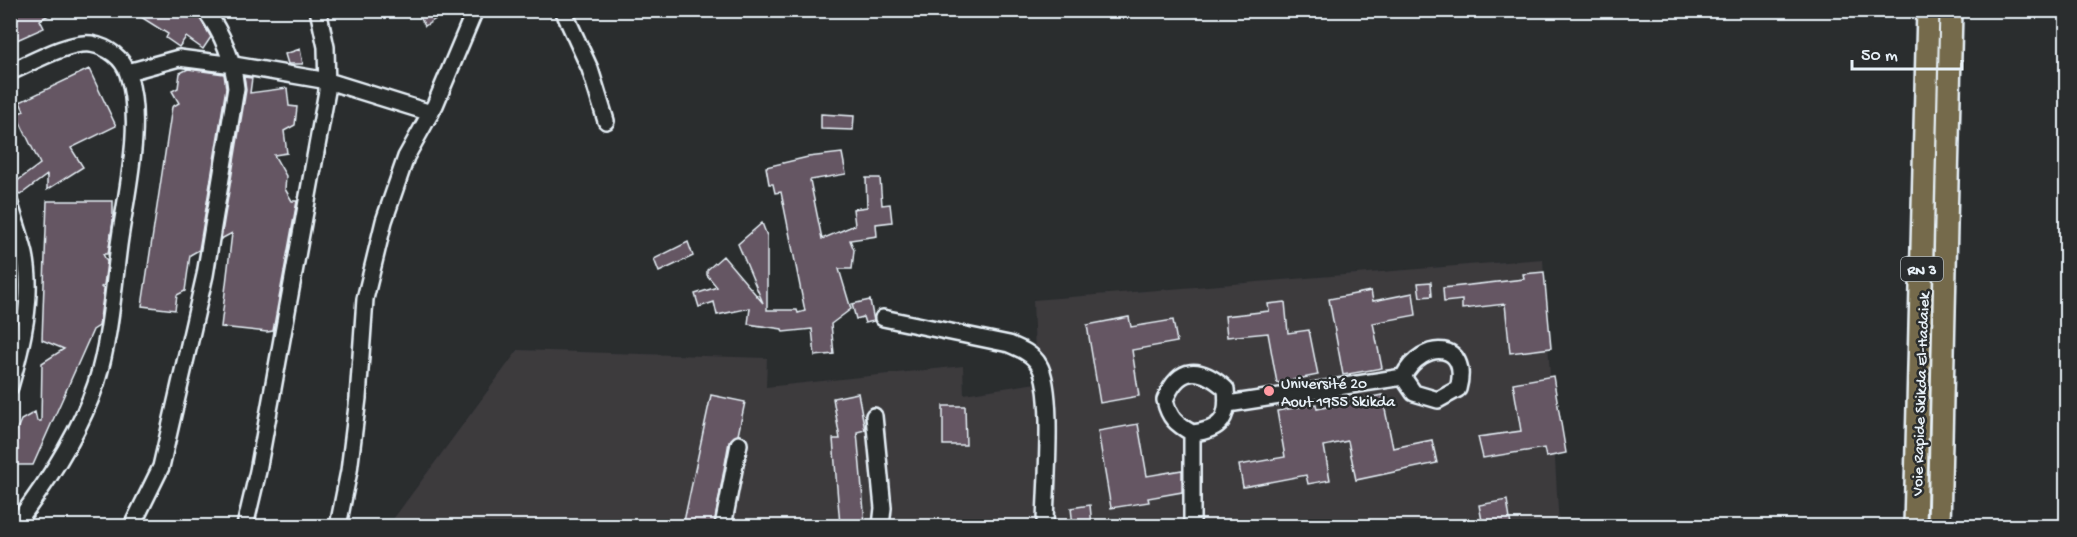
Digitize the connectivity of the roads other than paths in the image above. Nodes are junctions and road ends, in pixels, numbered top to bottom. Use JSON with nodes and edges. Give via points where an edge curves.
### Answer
{"nodes":[{"id":1,"x":205,"y":10,"type":"edge"},
{"id":2,"x":318,"y":10,"type":"edge"},
{"id":3,"x":474,"y":10,"type":"edge"},
{"id":4,"x":563,"y":10,"type":"edge"},
{"id":5,"x":1929,"y":10,"type":"edge"},
{"id":6,"x":1951,"y":10,"type":"edge"},
{"id":7,"x":234,"y":65,"type":"junction"},
{"id":8,"x":10,"y":72,"type":"edge"},
{"id":9,"x":128,"y":72,"type":"junction"},
{"id":10,"x":328,"y":81,"type":"junction"},
{"id":11,"x":431,"y":114,"type":"junction"},
{"id":12,"x":606,"y":121,"type":"dead end"},
{"id":13,"x":10,"y":204,"type":"edge"},
{"id":14,"x":16,"y":242,"type":"edge"},
{"id":15,"x":883,"y":318,"type":"dead end"},
{"id":16,"x":1403,"y":377,"type":"dead end"},
{"id":17,"x":10,"y":387,"type":"edge"},
{"id":18,"x":1228,"y":404,"type":"junction"},
{"id":19,"x":874,"y":416,"type":"dead end"},
{"id":20,"x":1192,"y":433,"type":"junction"},
{"id":21,"x":739,"y":444,"type":"dead end"},
{"id":22,"x":14,"y":525,"type":"edge"},
{"id":23,"x":132,"y":526,"type":"edge"},
{"id":24,"x":246,"y":526,"type":"edge"},
{"id":25,"x":338,"y":526,"type":"edge"},
{"id":26,"x":723,"y":526,"type":"edge"},
{"id":27,"x":881,"y":526,"type":"edge"},
{"id":28,"x":1045,"y":526,"type":"edge"},
{"id":29,"x":1192,"y":526,"type":"edge"},
{"id":30,"x":1915,"y":526,"type":"edge"},
{"id":31,"x":1939,"y":526,"type":"edge"}],
"edges":[{"from":1,"to":7,"type":"street","via":[[218,27]]},
{"from":2,"to":10,"type":"street"},
{"from":3,"to":11,"type":"street"},
{"from":4,"to":12,"type":"street","via":[[590,69]]},
{"from":5,"to":30,"type":"highway","name":"Voie Rapide Skikda El-Hadaiek","number":"RN 3"},
{"from":6,"to":31,"type":"highway","name":"Voie Rapide Skikda El-Hadaiek","number":"RN 3"},
{"from":7,"to":9,"type":"street","via":[[179,58]]},
{"from":7,"to":10,"type":"street"},
{"from":7,"to":23,"type":"street","via":[[236,88],[205,275],[161,467]]},
{"from":8,"to":9,"type":"street","via":[[76,44],[108,50],[119,57]]},
{"from":9,"to":22,"type":"street","via":[[135,113],[133,141],[110,315],[96,382],[83,418],[35,499]]},
{"from":10,"to":11,"type":"street"},
{"from":10,"to":24,"type":"street"},
{"from":11,"to":25,"type":"street","via":[[402,168],[365,299],[356,408]]},
{"from":13,"to":14,"type":"street"},
{"from":14,"to":17,"type":"street","via":[[25,256],[27,305],[21,351]]},
{"from":15,"to":28,"type":"street","via":[[1009,344],[1026,352],[1039,365],[1047,398]]},
{"from":16,"to":18,"type":"street"},
{"from":18,"to":20,"type":"street","via":[[1222,421],[1209,431]]},
{"from":18,"to":20,"type":"street","via":[[1226,389],[1215,378],[1197,371],[1178,378],[1165,400],[1168,415]]},
{"from":19,"to":27,"type":"street","via":[[883,508]]},
{"from":20,"to":29,"type":"street"},
{"from":21,"to":26,"type":"street"}]}
